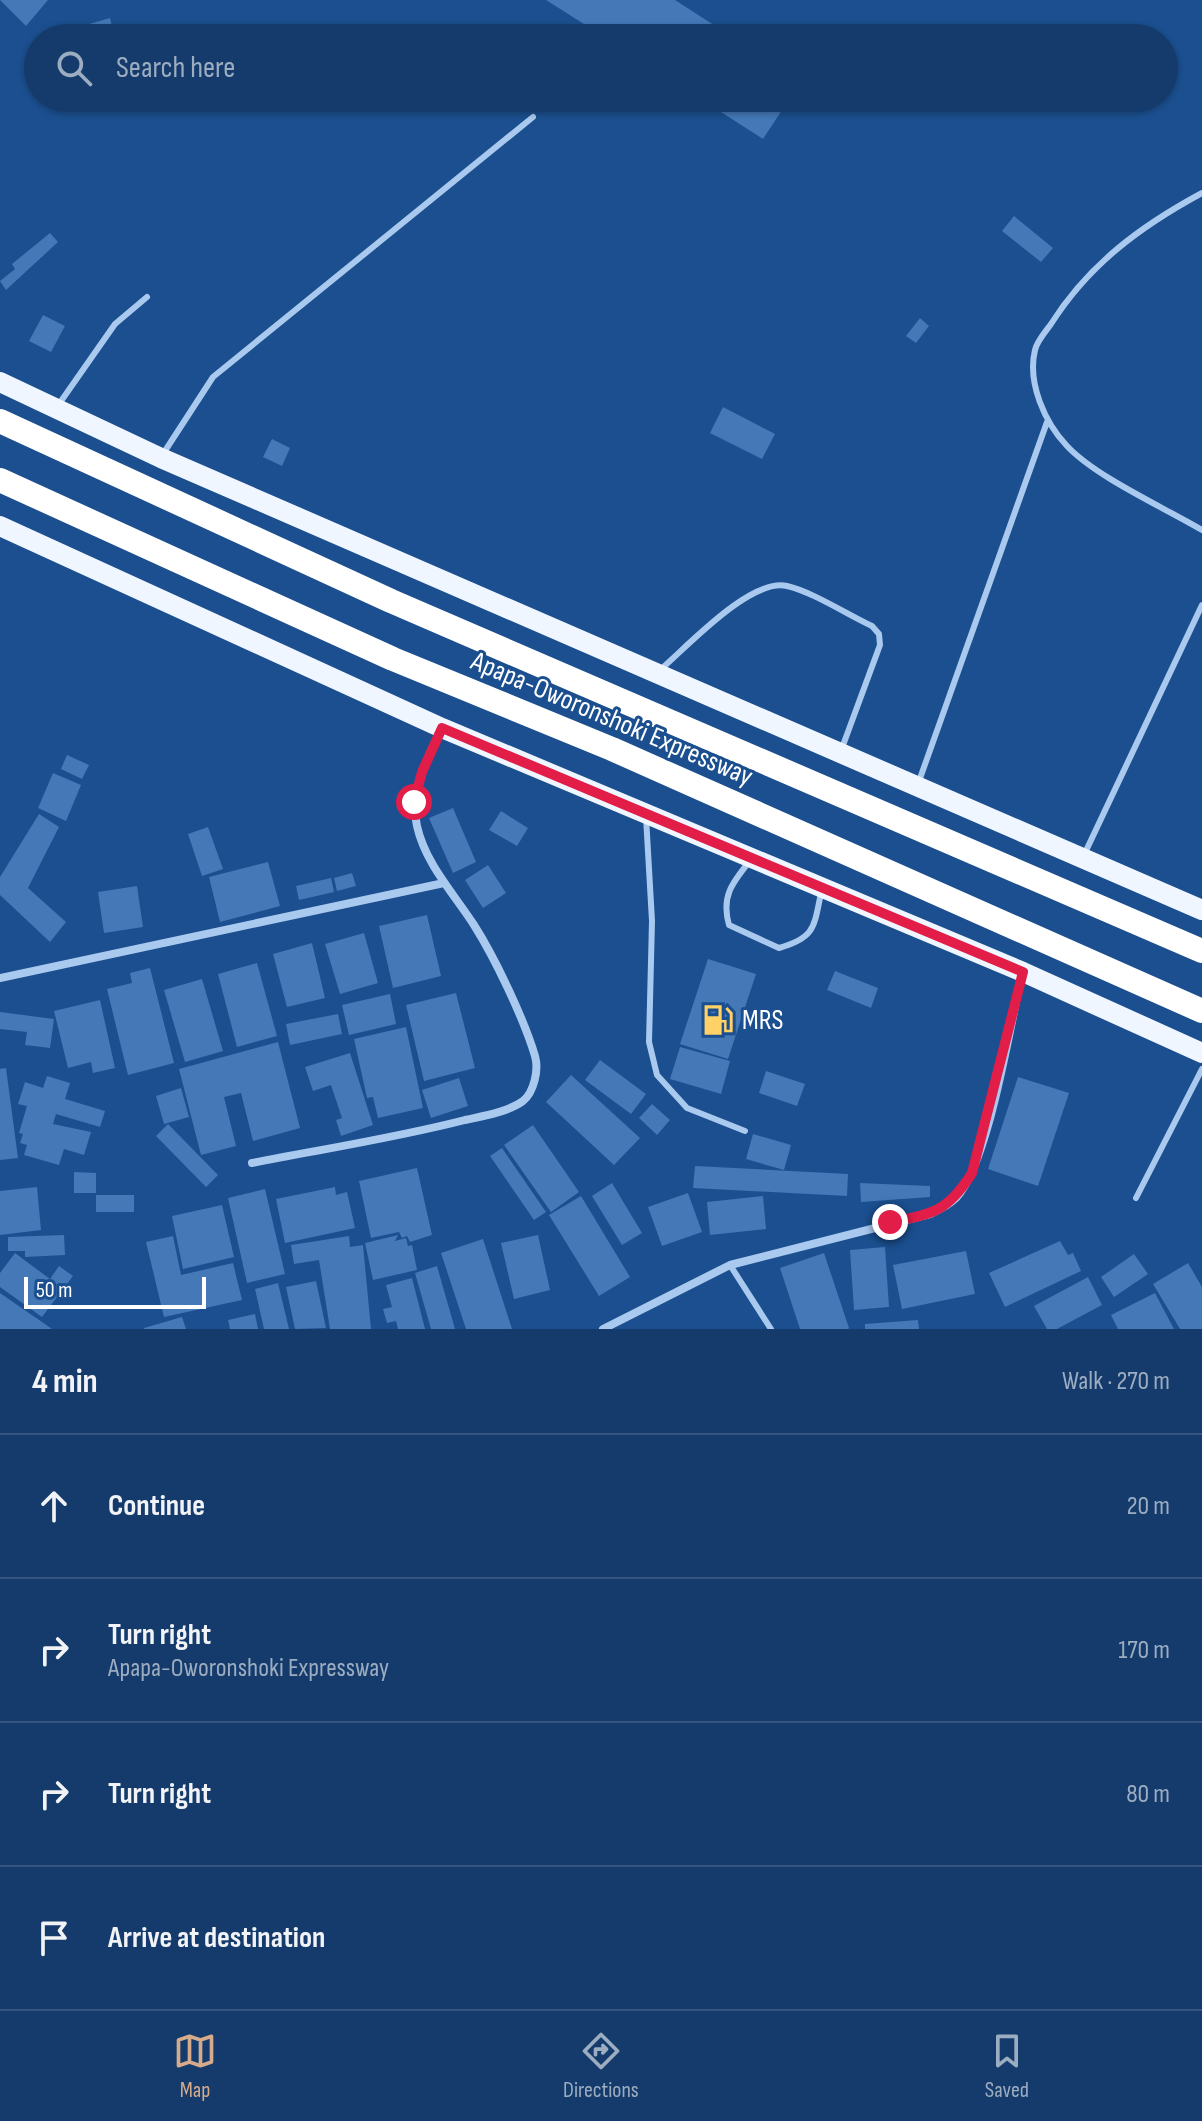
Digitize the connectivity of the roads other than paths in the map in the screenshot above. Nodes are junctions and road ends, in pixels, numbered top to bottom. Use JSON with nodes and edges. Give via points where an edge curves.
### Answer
{"nodes":[{"id":1,"x":533,"y":117,"type":"dead end"},
{"id":2,"x":1202,"y":193,"type":"edge"},
{"id":3,"x":147,"y":297,"type":"dead end"},
{"id":4,"x":0,"y":382,"type":"edge"},
{"id":5,"x":57,"y":408,"type":"junction"},
{"id":6,"x":0,"y":421,"type":"edge"},
{"id":7,"x":1047,"y":422,"type":"junction"},
{"id":8,"x":161,"y":458,"type":"junction"},
{"id":9,"x":0,"y":480,"type":"edge"},
{"id":10,"x":0,"y":526,"type":"edge"},
{"id":11,"x":1202,"y":530,"type":"edge"},
{"id":12,"x":1202,"y":605,"type":"edge"},
{"id":13,"x":657,"y":673,"type":"junction"},
{"id":14,"x":442,"y":728,"type":"junction"},
{"id":15,"x":841,"y":751,"type":"junction"},
{"id":16,"x":918,"y":784,"type":"junction"},
{"id":17,"x":645,"y":813,"type":"junction"},
{"id":18,"x":1083,"y":857,"type":"junction"},
{"id":19,"x":752,"y":859,"type":"junction"},
{"id":20,"x":444,"y":883,"type":"junction"},
{"id":21,"x":823,"y":886,"type":"junction"},
{"id":22,"x":1202,"y":910,"type":"edge"},
{"id":23,"x":1202,"y":951,"type":"edge"},
{"id":24,"x":1023,"y":972,"type":"junction"},
{"id":25,"x":0,"y":978,"type":"edge"},
{"id":26,"x":1202,"y":1011,"type":"edge"},
{"id":27,"x":1202,"y":1053,"type":"edge"},
{"id":28,"x":1202,"y":1069,"type":"edge"},
{"id":29,"x":745,"y":1131,"type":"dead end"},
{"id":30,"x":252,"y":1163,"type":"dead end"},
{"id":31,"x":1136,"y":1198,"type":"dead end"},
{"id":32,"x":730,"y":1265,"type":"junction"},
{"id":33,"x":603,"y":1329,"type":"edge"},
{"id":34,"x":771,"y":1329,"type":"edge"}],
"edges":[{"from":1,"to":8,"type":"lane","via":[[213,377]]},
{"from":2,"to":7,"type":"lane","via":[[1131,235],[1096,265],[1060,310],[1035,349],[1036,385]]},
{"from":3,"to":5,"type":"lane","via":[[115,324]]},
{"from":4,"to":5,"type":"main road"},
{"from":5,"to":8,"type":"main road"},
{"from":6,"to":23,"type":"highway","name":"Apapa-Oworonshoki Expressway","via":[[391,601]]},
{"from":7,"to":11,"type":"lane","via":[[1068,448],[1098,469]]},
{"from":7,"to":16,"type":"lane"},
{"from":8,"to":13,"type":"main road"},
{"from":9,"to":26,"type":"highway","name":"Apapa-Oworonshoki Expressway","via":[[379,652],[612,749]]},
{"from":10,"to":14,"type":"main road"},
{"from":12,"to":18,"type":"lane"},
{"from":13,"to":15,"type":"main road"},
{"from":13,"to":15,"type":"lane","via":[[741,600],[787,586],[879,634],[880,645]]},
{"from":14,"to":17,"type":"main road"},
{"from":14,"to":20,"type":"street","via":[[414,802],[422,843]]},
{"from":15,"to":16,"type":"main road"},
{"from":16,"to":18,"type":"main road"},
{"from":17,"to":19,"type":"main road"},
{"from":17,"to":29,"type":"lane","via":[[652,921],[649,1042],[657,1075],[687,1108]]},
{"from":18,"to":22,"type":"main road"},
{"from":19,"to":21,"type":"main road"},
{"from":19,"to":21,"type":"lane","via":[[729,886],[724,908],[729,925],[779,948],[803,941],[814,926]]},
{"from":20,"to":25,"type":"street"},
{"from":20,"to":30,"type":"street","via":[[492,956],[536,1059],[536,1079],[524,1100],[430,1129]]},
{"from":21,"to":24,"type":"main road"},
{"from":24,"to":27,"type":"main road"},
{"from":24,"to":32,"type":"street","via":[[985,1129],[972,1173],[956,1199],[930,1214]]},
{"from":28,"to":31,"type":"lane"},
{"from":32,"to":33,"type":"street"},
{"from":32,"to":34,"type":"lane"}]}
